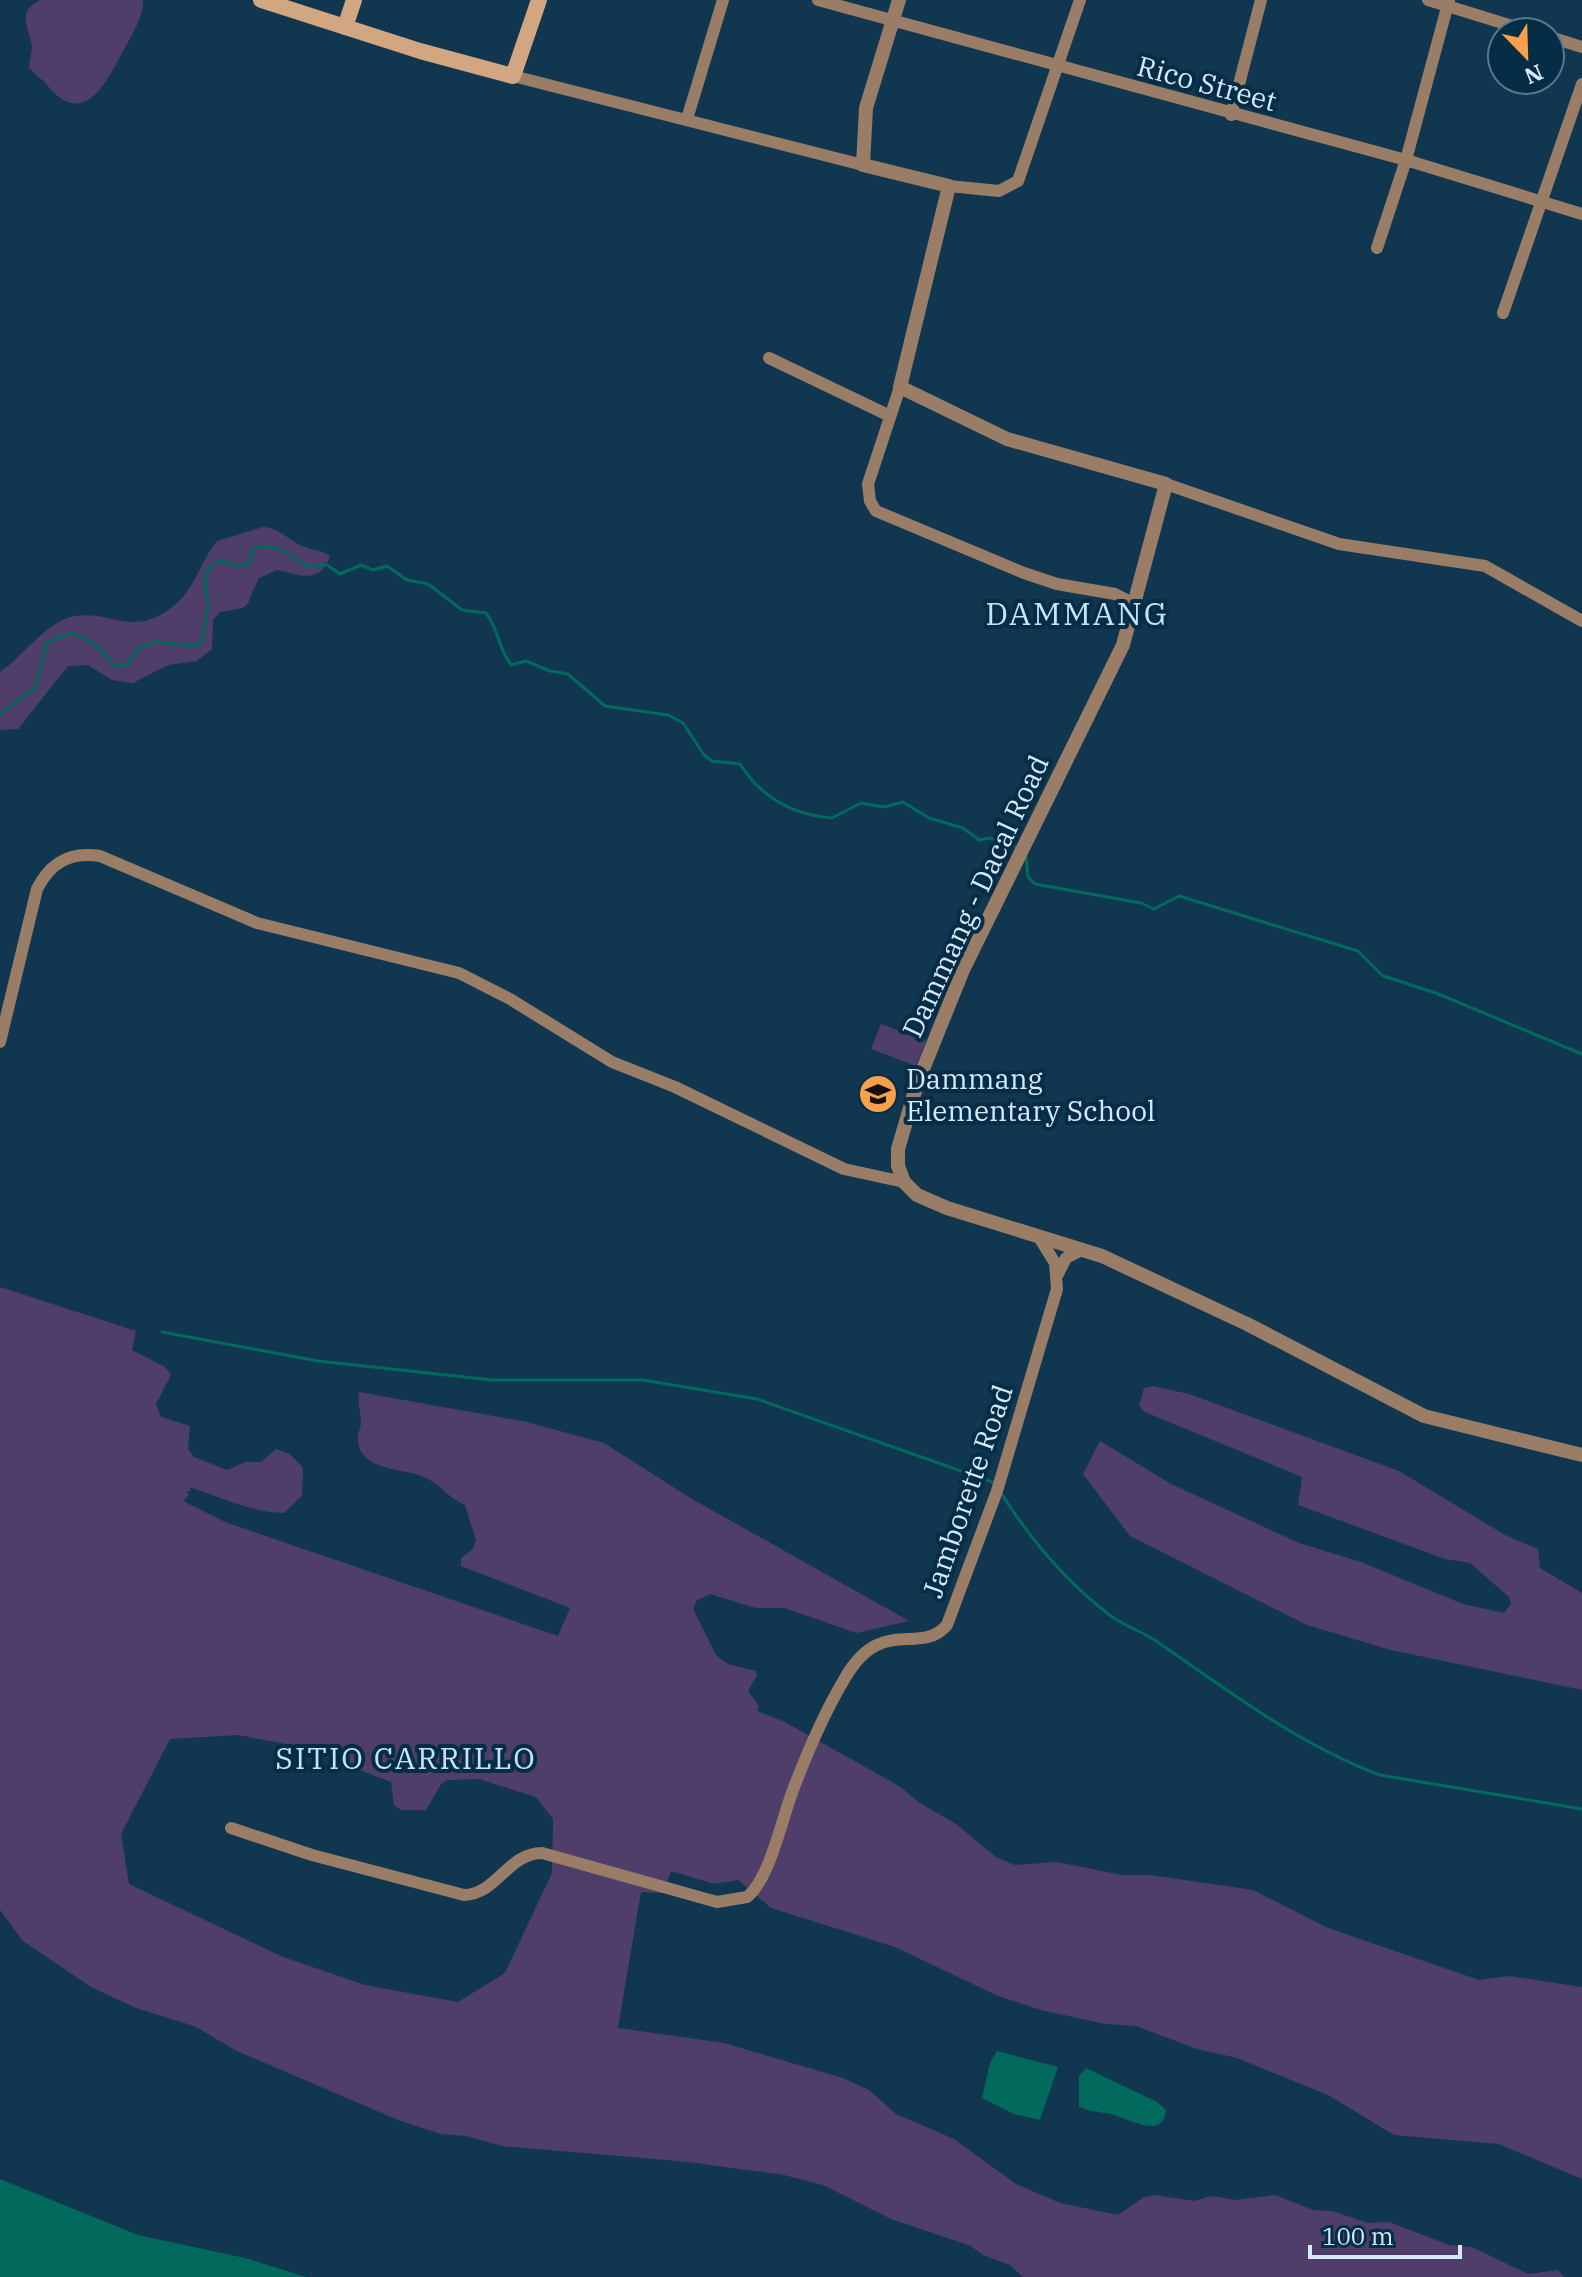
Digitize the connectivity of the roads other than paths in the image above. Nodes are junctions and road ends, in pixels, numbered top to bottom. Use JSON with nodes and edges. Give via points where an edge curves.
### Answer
{"nodes":[{"id":1,"x":261,"y":0,"type":"edge"},
{"id":2,"x":354,"y":0,"type":"edge"},
{"id":3,"x":539,"y":0,"type":"edge"},
{"id":4,"x":723,"y":0,"type":"edge"},
{"id":5,"x":818,"y":0,"type":"edge"},
{"id":6,"x":899,"y":0,"type":"edge"},
{"id":7,"x":1080,"y":0,"type":"edge"},
{"id":8,"x":1261,"y":0,"type":"edge"},
{"id":9,"x":1428,"y":0,"type":"edge"},
{"id":10,"x":1448,"y":3,"type":"edge"},
{"id":11,"x":1486,"y":16,"type":"edge"},
{"id":12,"x":893,"y":21,"type":"junction"},
{"id":13,"x":345,"y":27,"type":"junction"},
{"id":14,"x":1059,"y":66,"type":"junction"},
{"id":15,"x":513,"y":76,"type":"junction"},
{"id":16,"x":1582,"y":84,"type":"edge"},
{"id":17,"x":1231,"y":115,"type":"junction"},
{"id":18,"x":687,"y":119,"type":"junction"},
{"id":19,"x":1406,"y":160,"type":"junction"},
{"id":20,"x":863,"y":165,"type":"junction"},
{"id":21,"x":949,"y":186,"type":"junction"},
{"id":22,"x":1543,"y":202,"type":"junction"},
{"id":23,"x":1582,"y":214,"type":"edge"},
{"id":24,"x":1377,"y":248,"type":"dead end"},
{"id":25,"x":1503,"y":313,"type":"dead end"},
{"id":26,"x":769,"y":358,"type":"dead end"},
{"id":27,"x":900,"y":387,"type":"junction"},
{"id":28,"x":890,"y":416,"type":"junction"},
{"id":29,"x":1166,"y":484,"type":"junction"},
{"id":30,"x":1135,"y":604,"type":"junction"},
{"id":31,"x":1582,"y":621,"type":"edge"},
{"id":32,"x":0,"y":1042,"type":"edge"},
{"id":33,"x":904,"y":1182,"type":"junction"},
{"id":34,"x":1039,"y":1237,"type":"junction"},
{"id":35,"x":1082,"y":1250,"type":"junction"},
{"id":36,"x":1058,"y":1275,"type":"junction"},
{"id":37,"x":1582,"y":1455,"type":"edge"},
{"id":38,"x":231,"y":1828,"type":"dead end"}],
"edges":[{"from":1,"to":13,"type":"main road"},
{"from":2,"to":13,"type":"main road"},
{"from":3,"to":15,"type":"main road"},
{"from":4,"to":18,"type":"street"},
{"from":5,"to":12,"type":"street","name":"Rico Street"},
{"from":6,"to":12,"type":"street"},
{"from":7,"to":14,"type":"street"},
{"from":8,"to":17,"type":"street"},
{"from":9,"to":10,"type":"street"},
{"from":10,"to":11,"type":"street"},
{"from":10,"to":19,"type":"street"},
{"from":12,"to":14,"type":"street","name":"Rico Street"},
{"from":12,"to":20,"type":"street","via":[[866,108]]},
{"from":13,"to":15,"type":"main road"},
{"from":14,"to":17,"type":"street","name":"Rico Street"},
{"from":14,"to":21,"type":"street","via":[[1018,181],[999,191]]},
{"from":15,"to":18,"type":"street"},
{"from":16,"to":22,"type":"street"},
{"from":17,"to":19,"type":"street","name":"Rico Street"},
{"from":18,"to":20,"type":"street"},
{"from":19,"to":22,"type":"street","name":"Rico Street"},
{"from":19,"to":24,"type":"street"},
{"from":20,"to":21,"type":"street"},
{"from":21,"to":27,"type":"street"},
{"from":22,"to":23,"type":"street","name":"Rico Street"},
{"from":22,"to":25,"type":"street"},
{"from":26,"to":28,"type":"street"},
{"from":27,"to":28,"type":"street"},
{"from":27,"to":29,"type":"street","via":[[1007,439]]},
{"from":28,"to":30,"type":"street","via":[[868,484],[870,501],[881,515],[1047,581],[1115,594]]},
{"from":29,"to":30,"type":"street","name":"Dammang - Dacal Road"},
{"from":29,"to":31,"type":"street","via":[[1339,544],[1485,566]]},
{"from":30,"to":33,"type":"street","name":"Dammang - Dacal Road","via":[[1109,677],[953,993],[898,1149]]},
{"from":32,"to":33,"type":"street","via":[[44,875],[64,859],[100,856],[268,926],[459,973],[612,1062],[844,1169]]},
{"from":33,"to":34,"type":"street","via":[[928,1201]]},
{"from":34,"to":35,"type":"street"},
{"from":34,"to":36,"type":"street"},
{"from":35,"to":36,"type":"street","via":[[1066,1258]]},
{"from":35,"to":37,"type":"street","via":[[1247,1324],[1406,1408]]},
{"from":36,"to":38,"type":"street","name":"Jamborette Road","via":[[997,1491],[947,1625],[933,1637],[878,1643],[855,1663],[793,1789],[755,1891],[738,1901],[717,1902],[542,1853],[524,1855],[485,1890],[464,1895]]}]}
